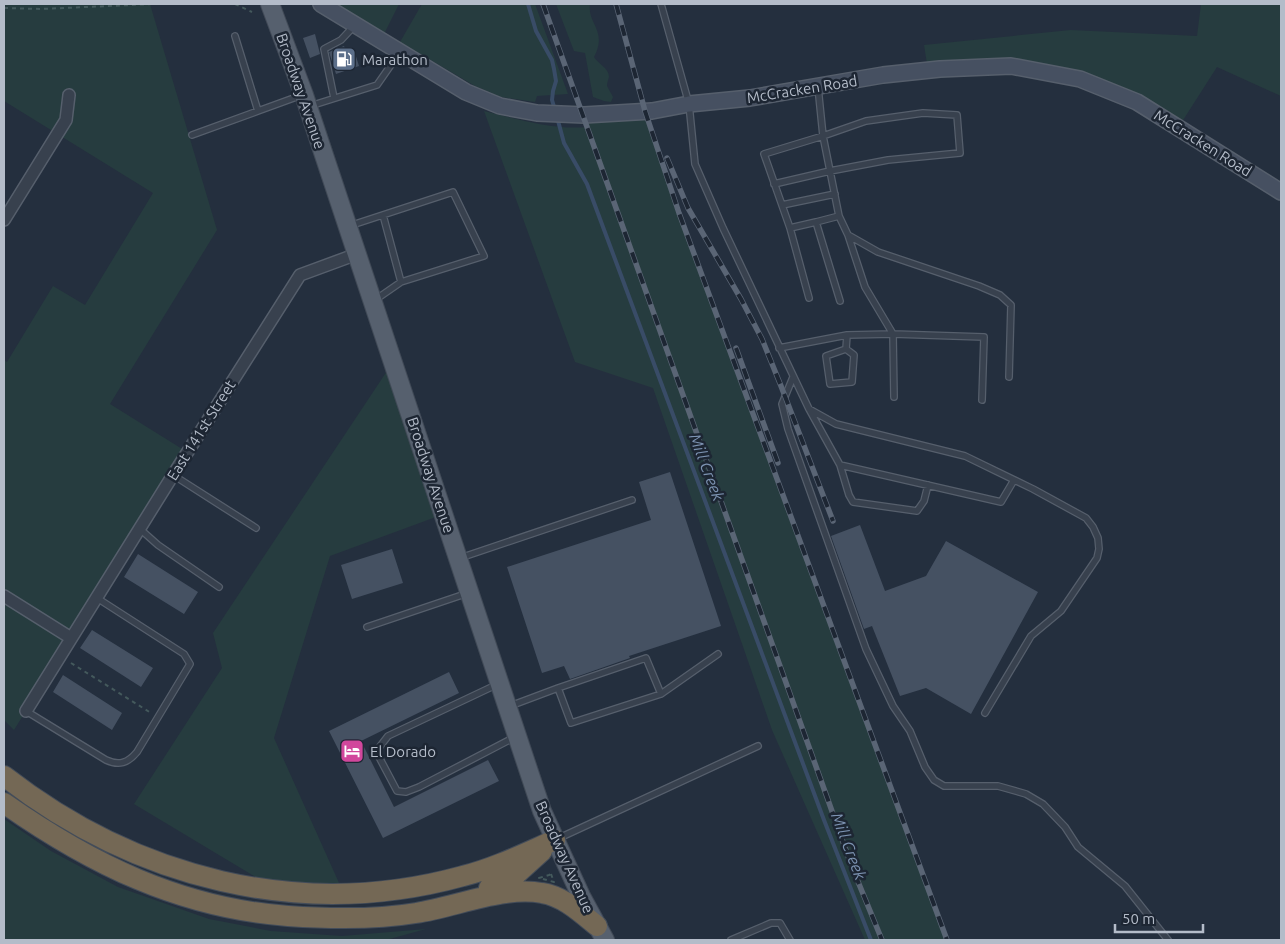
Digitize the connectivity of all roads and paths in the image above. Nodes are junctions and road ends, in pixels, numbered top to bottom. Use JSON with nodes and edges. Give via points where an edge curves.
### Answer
{"nodes":[{"id":1,"x":154,"y":4,"type":"edge"},
{"id":2,"x":235,"y":4,"type":"edge"},
{"id":3,"x":270,"y":4,"type":"edge"},
{"id":4,"x":321,"y":4,"type":"edge"},
{"id":5,"x":662,"y":4,"type":"edge"},
{"id":6,"x":4,"y":8,"type":"edge"},
{"id":7,"x":252,"y":12,"type":"dead end"},
{"id":8,"x":355,"y":24,"type":"junction"},
{"id":9,"x":235,"y":36,"type":"dead end"},
{"id":10,"x":400,"y":52,"type":"junction"},
{"id":11,"x":818,"y":85,"type":"junction"},
{"id":12,"x":69,"y":95,"type":"dead end"},
{"id":13,"x":334,"y":98,"type":"junction"},
{"id":14,"x":306,"y":100,"type":"junction"},
{"id":15,"x":689,"y":104,"type":"junction"},
{"id":16,"x":258,"y":111,"type":"junction"},
{"id":17,"x":192,"y":135,"type":"dead end"},
{"id":18,"x":823,"y":136,"type":"junction"},
{"id":19,"x":830,"y":170,"type":"junction"},
{"id":20,"x":774,"y":184,"type":"junction"},
{"id":21,"x":1281,"y":192,"type":"edge"},
{"id":22,"x":835,"y":194,"type":"junction"},
{"id":23,"x":782,"y":205,"type":"junction"},
{"id":24,"x":383,"y":215,"type":"junction"},
{"id":25,"x":839,"y":216,"type":"junction"},
{"id":26,"x":4,"y":220,"type":"edge"},
{"id":27,"x":816,"y":222,"type":"junction"},
{"id":28,"x":348,"y":226,"type":"junction"},
{"id":29,"x":790,"y":228,"type":"junction"},
{"id":30,"x":848,"y":234,"type":"junction"},
{"id":31,"x":357,"y":254,"type":"junction"},
{"id":32,"x":401,"y":282,"type":"junction"},
{"id":33,"x":809,"y":298,"type":"dead end"},
{"id":34,"x":373,"y":301,"type":"junction"},
{"id":35,"x":840,"y":301,"type":"dead end"},
{"id":36,"x":893,"y":334,"type":"junction"},
{"id":37,"x":847,"y":336,"type":"junction"},
{"id":38,"x":779,"y":348,"type":"junction"},
{"id":39,"x":846,"y":349,"type":"junction"},
{"id":40,"x":793,"y":377,"type":"junction"},
{"id":41,"x":1009,"y":377,"type":"dead end"},
{"id":42,"x":894,"y":397,"type":"dead end"},
{"id":43,"x":982,"y":400,"type":"dead end"},
{"id":44,"x":808,"y":409,"type":"junction"},
{"id":45,"x":840,"y":465,"type":"junction"},
{"id":46,"x":173,"y":475,"type":"junction"},
{"id":47,"x":1014,"y":480,"type":"junction"},
{"id":48,"x":928,"y":485,"type":"junction"},
{"id":49,"x":632,"y":500,"type":"dead end"},
{"id":50,"x":256,"y":528,"type":"dead end"},
{"id":51,"x":140,"y":529,"type":"junction"},
{"id":52,"x":458,"y":558,"type":"junction"},
{"id":53,"x":219,"y":587,"type":"dead end"},
{"id":54,"x":470,"y":592,"type":"junction"},
{"id":55,"x":4,"y":596,"type":"edge"},
{"id":56,"x":96,"y":598,"type":"junction"},
{"id":57,"x":367,"y":627,"type":"dead end"},
{"id":58,"x":71,"y":638,"type":"junction"},
{"id":59,"x":718,"y":654,"type":"dead end"},
{"id":60,"x":60,"y":656,"type":"junction"},
{"id":61,"x":500,"y":683,"type":"junction"},
{"id":62,"x":558,"y":688,"type":"junction"},
{"id":63,"x":661,"y":694,"type":"junction"},
{"id":64,"x":508,"y":706,"type":"junction"},
{"id":65,"x":26,"y":711,"type":"joint"},
{"id":66,"x":985,"y":713,"type":"dead end"},
{"id":67,"x":158,"y":717,"type":"junction"},
{"id":68,"x":517,"y":736,"type":"junction"},
{"id":69,"x":758,"y":746,"type":"dead end"},
{"id":70,"x":4,"y":776,"type":"edge"},
{"id":71,"x":4,"y":803,"type":"edge"},
{"id":72,"x":555,"y":840,"type":"junction"},
{"id":73,"x":457,"y":903,"type":"junction"},
{"id":74,"x":601,"y":933,"type":"edge"},
{"id":75,"x":731,"y":940,"type":"edge"},
{"id":76,"x":790,"y":940,"type":"edge"},
{"id":77,"x":1168,"y":940,"type":"edge"}],
"edges":[{"from":1,"to":6,"type":"path"},
{"from":2,"to":7,"type":"path"},
{"from":3,"to":14,"type":"main road","name":"Broadway Avenue"},
{"from":4,"to":8,"type":"street","name":"McCracken Road"},
{"from":5,"to":15,"type":"lane"},
{"from":8,"to":10,"type":"street","name":"McCracken Road"},
{"from":8,"to":13,"type":"lane","via":[[341,40],[324,48]]},
{"from":9,"to":16,"type":"lane"},
{"from":10,"to":13,"type":"lane","via":[[377,85]]},
{"from":10,"to":15,"type":"street","name":"McCracken Road","via":[[482,99],[537,113],[652,111]]},
{"from":11,"to":15,"type":"street","name":"McCracken Road","via":[[750,98]]},
{"from":11,"to":18,"type":"lane"},
{"from":11,"to":21,"type":"street","name":"McCracken Road","via":[[940,69],[1011,66],[1080,79],[1137,102]]},
{"from":12,"to":26,"type":"street","via":[[66,120]]},
{"from":13,"to":14,"type":"lane"},
{"from":14,"to":16,"type":"lane"},
{"from":14,"to":28,"type":"main road","name":"Broadway Avenue"},
{"from":15,"to":38,"type":"lane","via":[[695,164]]},
{"from":16,"to":17,"type":"lane"},
{"from":18,"to":19,"type":"lane"},
{"from":18,"to":19,"type":"lane","via":[[866,121],[923,113],[957,115],[960,153]]},
{"from":18,"to":20,"type":"lane","via":[[764,154]]},
{"from":19,"to":20,"type":"lane"},
{"from":19,"to":22,"type":"lane"},
{"from":20,"to":23,"type":"lane"},
{"from":22,"to":23,"type":"lane"},
{"from":22,"to":25,"type":"lane"},
{"from":23,"to":29,"type":"lane"},
{"from":24,"to":28,"type":"lane"},
{"from":24,"to":32,"type":"lane"},
{"from":24,"to":32,"type":"lane","via":[[453,192],[484,256]]},
{"from":25,"to":27,"type":"lane"},
{"from":25,"to":30,"type":"lane"},
{"from":27,"to":29,"type":"lane"},
{"from":27,"to":35,"type":"lane"},
{"from":28,"to":31,"type":"main road","name":"Broadway Avenue"},
{"from":29,"to":33,"type":"lane"},
{"from":30,"to":36,"type":"lane","via":[[865,287]]},
{"from":30,"to":41,"type":"lane","via":[[878,252],[979,286],[1000,295],[1012,305]]},
{"from":31,"to":34,"type":"main road","name":"Broadway Avenue"},
{"from":31,"to":46,"type":"street","name":"East 141st Street","via":[[300,275]]},
{"from":32,"to":34,"type":"lane"},
{"from":34,"to":52,"type":"main road","name":"Broadway Avenue"},
{"from":36,"to":37,"type":"lane"},
{"from":36,"to":42,"type":"lane"},
{"from":36,"to":43,"type":"lane","via":[[984,337]]},
{"from":37,"to":38,"type":"lane"},
{"from":37,"to":39,"type":"lane"},
{"from":38,"to":40,"type":"lane"},
{"from":39,"to":39,"type":"lane","via":[[826,356],[830,384],[852,382],[854,355]]},
{"from":40,"to":44,"type":"lane"},
{"from":40,"to":77,"type":"lane","via":[[782,404],[788,429],[866,649],[925,767],[934,780],[944,786],[998,786],[1026,794],[1043,804],[1078,847],[1125,886]]},
{"from":44,"to":45,"type":"lane"},
{"from":44,"to":47,"type":"lane","via":[[836,424],[965,456]]},
{"from":45,"to":48,"type":"lane"},
{"from":45,"to":48,"type":"lane","via":[[853,502],[917,511],[924,501]]},
{"from":46,"to":50,"type":"lane"},
{"from":46,"to":51,"type":"street","name":"East 141st Street"},
{"from":47,"to":48,"type":"lane","via":[[1002,502]]},
{"from":47,"to":66,"type":"lane","via":[[1086,518],[1098,538],[1099,549],[1097,558],[1061,611],[1031,636]]},
{"from":49,"to":52,"type":"lane"},
{"from":51,"to":53,"type":"lane"},
{"from":51,"to":56,"type":"street","name":"East 141st Street"},
{"from":52,"to":54,"type":"main road","name":"Broadway Avenue"},
{"from":54,"to":57,"type":"lane"},
{"from":54,"to":61,"type":"main road","name":"Broadway Avenue"},
{"from":55,"to":58,"type":"street"},
{"from":56,"to":58,"type":"street","name":"East 141st Street"},
{"from":56,"to":67,"type":"lane","via":[[184,654],[188,660],[190,664]]},
{"from":58,"to":60,"type":"street","name":"East 141st Street"},
{"from":59,"to":63,"type":"lane"},
{"from":60,"to":65,"type":"street","name":"East 141st Street"},
{"from":60,"to":67,"type":"path"},
{"from":61,"to":64,"type":"main road","name":"Broadway Avenue"},
{"from":61,"to":68,"type":"lane","via":[[388,736],[378,748],[378,757],[397,790],[406,792]]},
{"from":62,"to":63,"type":"lane","via":[[571,723]]},
{"from":62,"to":63,"type":"lane","via":[[646,658]]},
{"from":62,"to":64,"type":"lane"},
{"from":64,"to":68,"type":"main road","name":"Broadway Avenue"},
{"from":65,"to":67,"type":"lane","via":[[116,765],[132,758]]},
{"from":68,"to":72,"type":"main road","name":"Broadway Avenue"},
{"from":69,"to":72,"type":"lane"},
{"from":70,"to":72,"type":"highway","via":[[57,814],[133,853],[209,879],[279,891],[353,894],[422,885],[464,876]]},
{"from":71,"to":73,"type":"highway","via":[[43,830],[115,870],[182,896],[216,904],[287,916],[343,918],[418,913]]},
{"from":72,"to":73,"type":"highway","via":[[511,879]]},
{"from":72,"to":74,"type":"main road","name":"Broadway Avenue"},
{"from":73,"to":74,"type":"highway","via":[[510,892],[544,893],[569,904]]},
{"from":75,"to":76,"type":"lane","via":[[771,923],[780,923]]}]}
